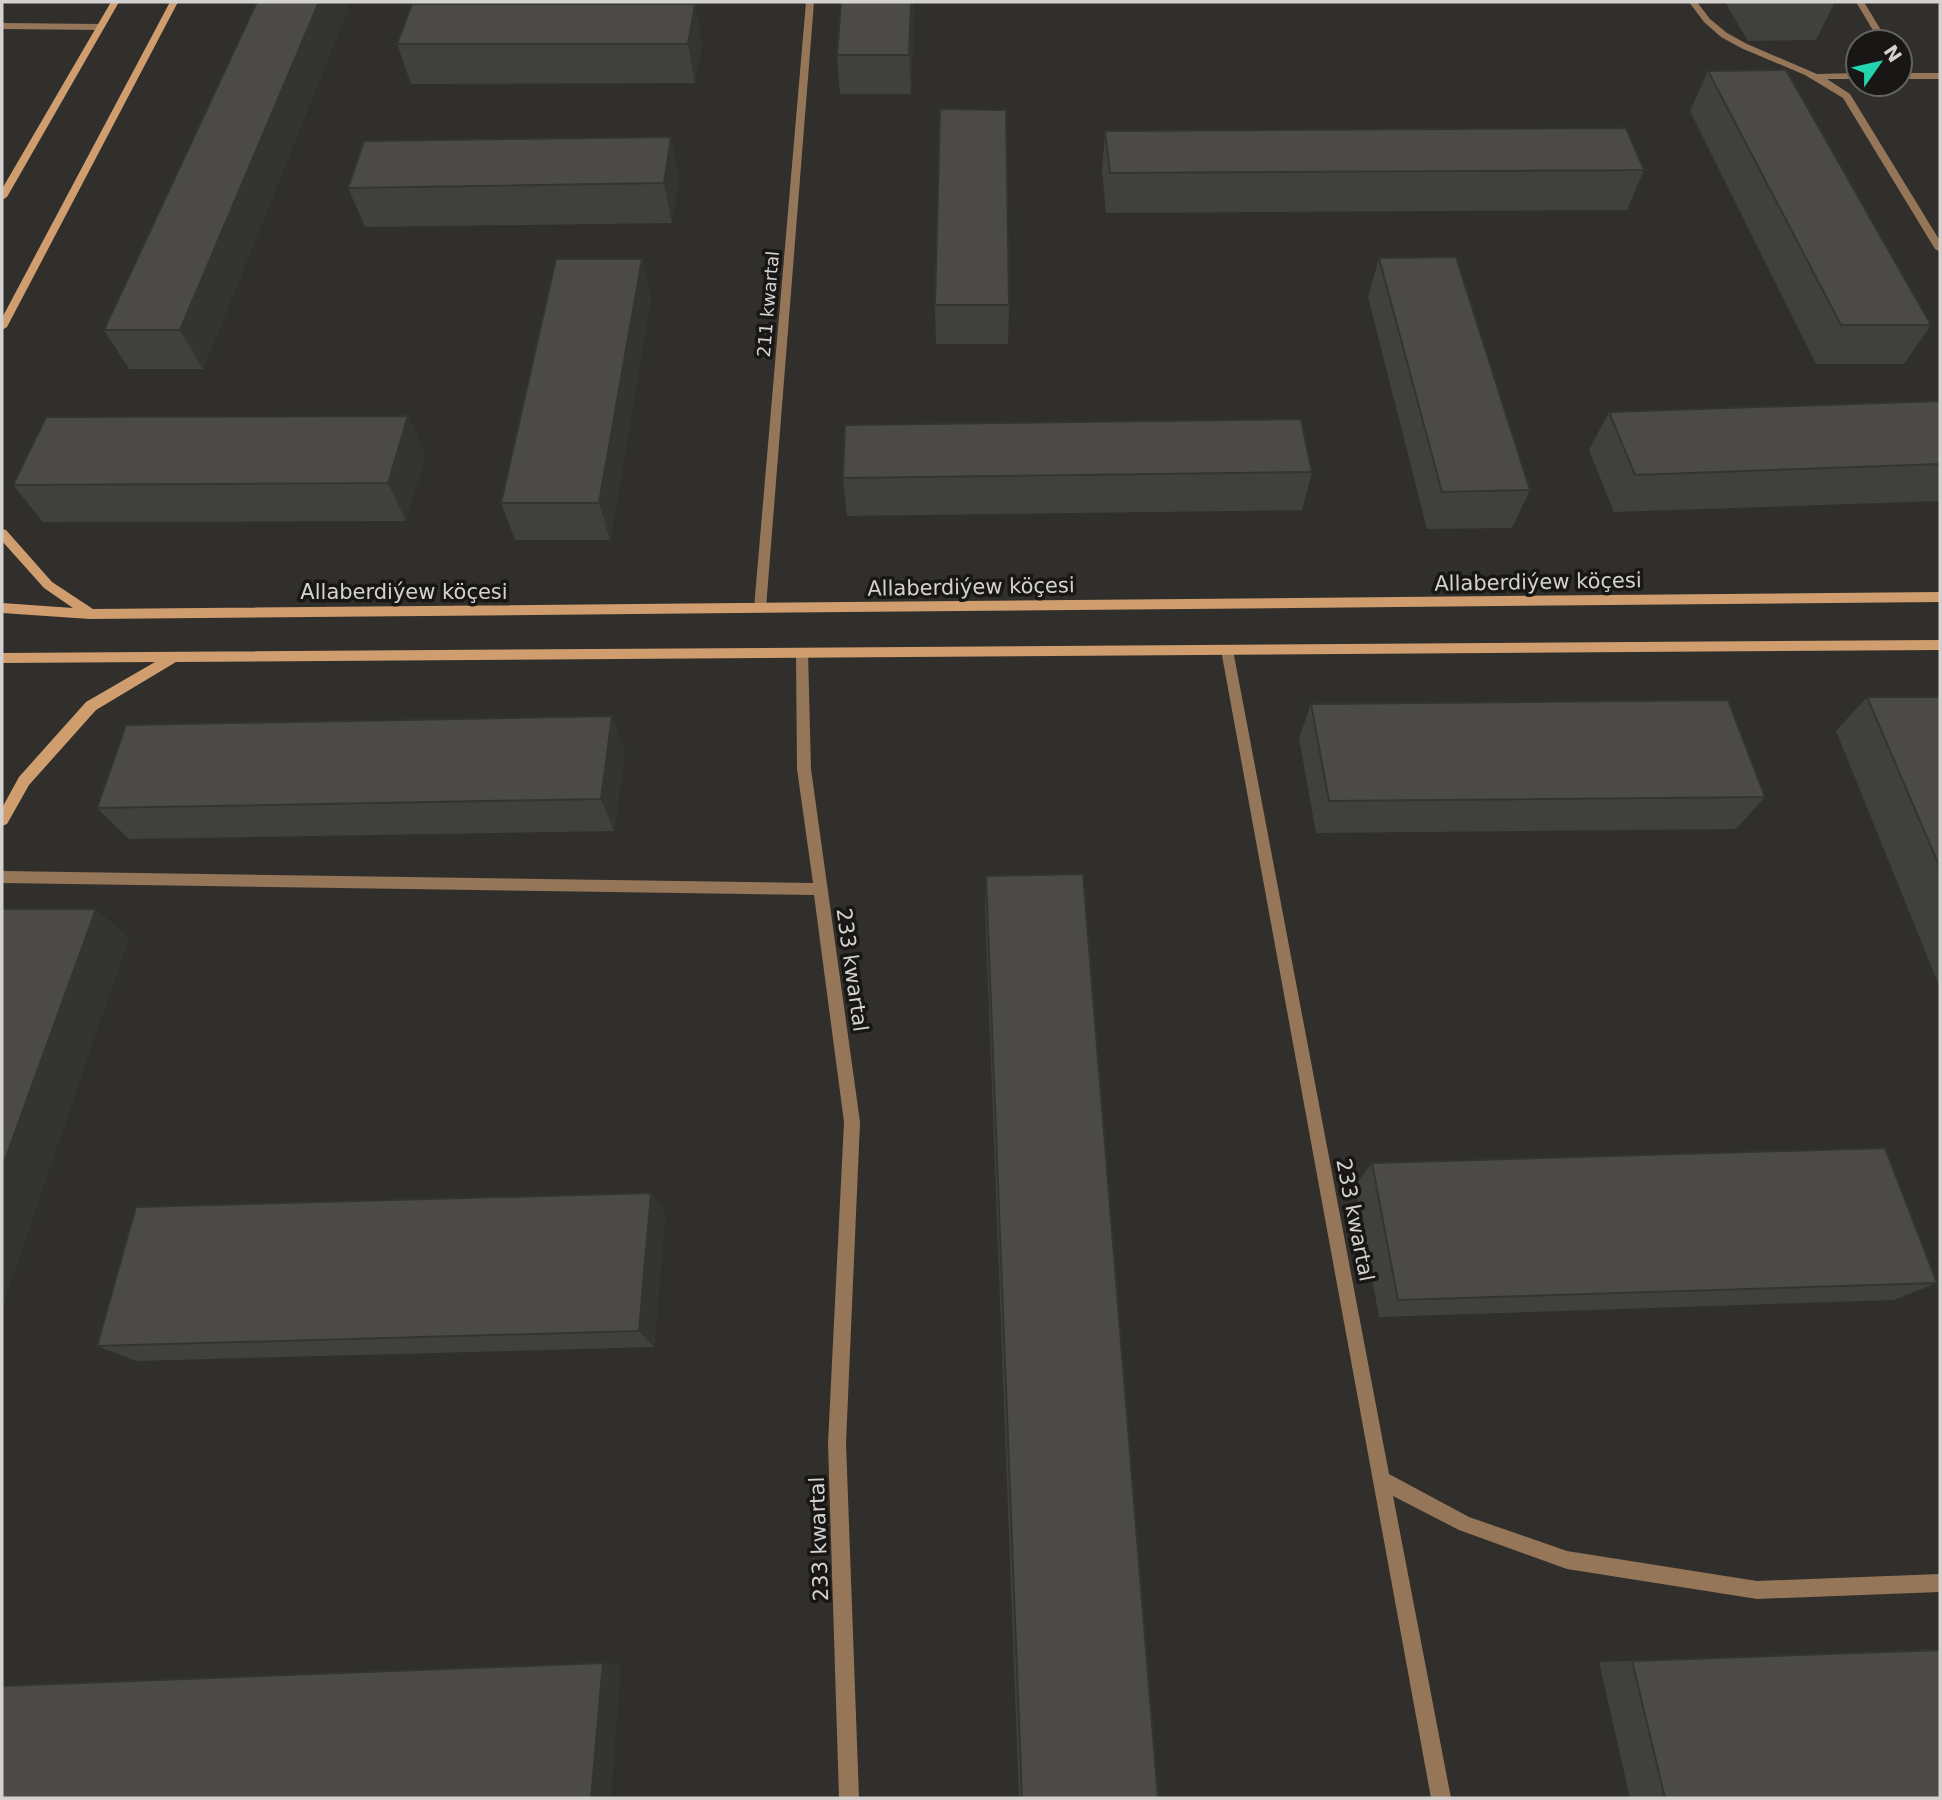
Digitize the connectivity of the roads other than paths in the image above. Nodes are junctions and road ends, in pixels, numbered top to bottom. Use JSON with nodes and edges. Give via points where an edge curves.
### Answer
{"nodes":[{"id":1,"x":115,"y":2,"type":"edge"},
{"id":2,"x":174,"y":2,"type":"edge"},
{"id":3,"x":810,"y":2,"type":"edge"},
{"id":4,"x":1693,"y":2,"type":"edge"},
{"id":5,"x":1860,"y":2,"type":"edge"},
{"id":6,"x":2,"y":26,"type":"edge"},
{"id":7,"x":101,"y":27,"type":"junction"},
{"id":8,"x":1876,"y":28,"type":"edge"},
{"id":9,"x":1914,"y":74,"type":"edge"},
{"id":10,"x":1815,"y":76,"type":"junction"},
{"id":11,"x":1844,"y":76,"type":"edge"},
{"id":12,"x":1940,"y":76,"type":"edge"},
{"id":13,"x":2,"y":197,"type":"edge"},
{"id":14,"x":1940,"y":249,"type":"edge"},
{"id":15,"x":2,"y":327,"type":"edge"},
{"id":16,"x":2,"y":533,"type":"edge"},
{"id":17,"x":1940,"y":597,"type":"edge"},
{"id":18,"x":2,"y":608,"type":"edge"},
{"id":19,"x":761,"y":608,"type":"junction"},
{"id":20,"x":90,"y":614,"type":"junction"},
{"id":21,"x":1940,"y":645,"type":"edge"},
{"id":22,"x":1227,"y":650,"type":"junction"},
{"id":23,"x":802,"y":653,"type":"junction"},
{"id":24,"x":172,"y":657,"type":"junction"},
{"id":25,"x":2,"y":658,"type":"edge"},
{"id":26,"x":2,"y":820,"type":"edge"},
{"id":27,"x":2,"y":877,"type":"edge"},
{"id":28,"x":819,"y":889,"type":"junction"},
{"id":29,"x":1382,"y":1480,"type":"junction"},
{"id":30,"x":1940,"y":1583,"type":"edge"},
{"id":31,"x":849,"y":1798,"type":"edge"},
{"id":32,"x":1441,"y":1798,"type":"edge"}],
"edges":[{"from":1,"to":7,"type":"street"},
{"from":2,"to":15,"type":"street"},
{"from":3,"to":19,"type":"lane","name":"211 kwartal"},
{"from":4,"to":10,"type":"lane","via":[[1718,31],[1763,56]]},
{"from":5,"to":8,"type":"lane"},
{"from":6,"to":7,"type":"lane"},
{"from":7,"to":13,"type":"street"},
{"from":9,"to":12,"type":"lane"},
{"from":10,"to":11,"type":"lane"},
{"from":10,"to":14,"type":"lane","via":[[1847,96]]},
{"from":16,"to":20,"type":"street","via":[[48,585]]},
{"from":17,"to":19,"type":"street","name":"Allaberdiýew köçesi"},
{"from":18,"to":20,"type":"street","name":"Allaberdiýew köçesi"},
{"from":19,"to":20,"type":"street","name":"Allaberdiýew köçesi"},
{"from":21,"to":22,"type":"street"},
{"from":22,"to":23,"type":"street"},
{"from":22,"to":29,"type":"lane","name":"233 kwartal"},
{"from":23,"to":24,"type":"street"},
{"from":23,"to":28,"type":"lane","name":"233 kwartal","via":[[804,769]]},
{"from":24,"to":25,"type":"street"},
{"from":24,"to":26,"type":"street","via":[[90,706],[24,781]]},
{"from":27,"to":28,"type":"lane"},
{"from":28,"to":31,"type":"lane","name":"233 kwartal","via":[[852,1122],[837,1443]]},
{"from":29,"to":30,"type":"lane","via":[[1465,1524],[1567,1560],[1757,1590]]},
{"from":29,"to":32,"type":"lane","name":"233 kwartal"}]}
